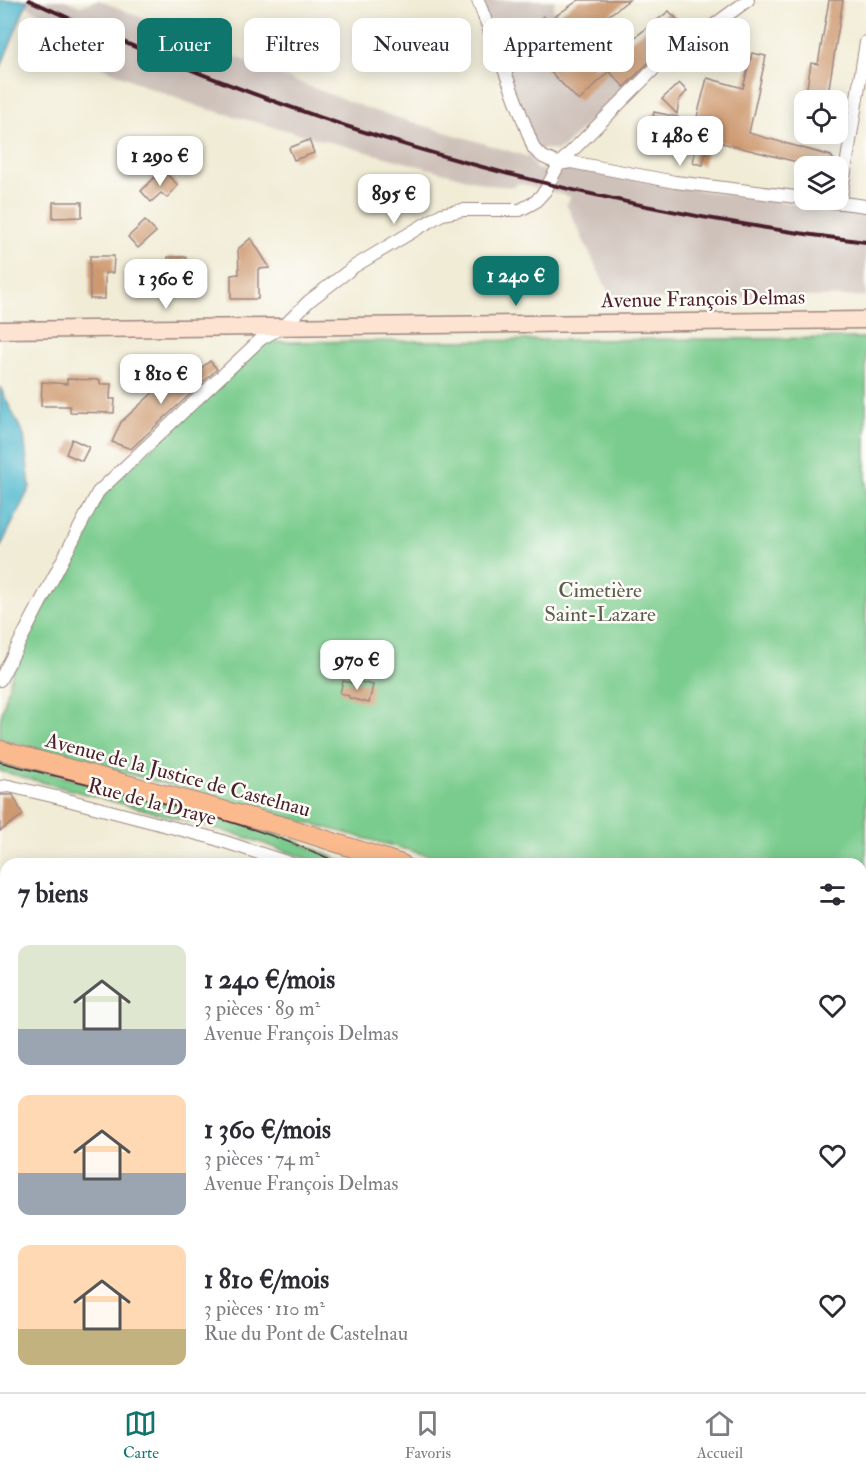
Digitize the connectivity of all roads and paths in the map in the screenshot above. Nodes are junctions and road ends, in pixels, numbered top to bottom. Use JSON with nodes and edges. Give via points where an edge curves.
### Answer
{"nodes":[{"id":1,"x":478,"y":0,"type":"edge"},
{"id":2,"x":748,"y":0,"type":"edge"},
{"id":3,"x":866,"y":42,"type":"edge"},
{"id":4,"x":848,"y":156,"type":"edge"},
{"id":5,"x":559,"y":164,"type":"junction"},
{"id":6,"x":794,"y":197,"type":"edge"},
{"id":7,"x":848,"y":204,"type":"edge"},
{"id":8,"x":866,"y":206,"type":"edge"},
{"id":9,"x":866,"y":320,"type":"edge"},
{"id":10,"x":285,"y":326,"type":"junction"},
{"id":11,"x":0,"y":330,"type":"edge"},
{"id":12,"x":0,"y":680,"type":"edge"},
{"id":13,"x":0,"y":750,"type":"edge"},
{"id":14,"x":0,"y":787,"type":"edge"},
{"id":15,"x":343,"y":846,"type":"junction"},
{"id":16,"x":273,"y":858,"type":"edge"},
{"id":17,"x":364,"y":858,"type":"edge"},
{"id":18,"x":385,"y":858,"type":"edge"}],
"edges":[{"from":1,"to":5,"type":"street","via":[[534,149]]},
{"from":2,"to":5,"type":"street","via":[[654,69]]},
{"from":3,"to":4,"type":"street"},
{"from":5,"to":6,"type":"street","via":[[571,162],[675,182]]},
{"from":5,"to":10,"type":"street","via":[[535,202],[520,210],[442,214],[355,266],[309,301]]},
{"from":7,"to":8,"type":"street"},
{"from":9,"to":10,"type":"main road","name":"Avenue François Delmas"},
{"from":10,"to":11,"type":"main road","name":"Avenue François Delmas"},
{"from":10,"to":12,"type":"street","via":[[261,339],[98,492]]},
{"from":13,"to":15,"type":"main road","name":"Avenue de la Justice de Castelnau","via":[[248,816]]},
{"from":14,"to":16,"type":"street","name":"Rue de la Draye","via":[[56,797]]},
{"from":15,"to":17,"type":"main road","name":"Avenue de la Justice de Castelnau"},
{"from":15,"to":18,"type":"main road","name":"Avenue de la Justice de Castelnau"}]}
